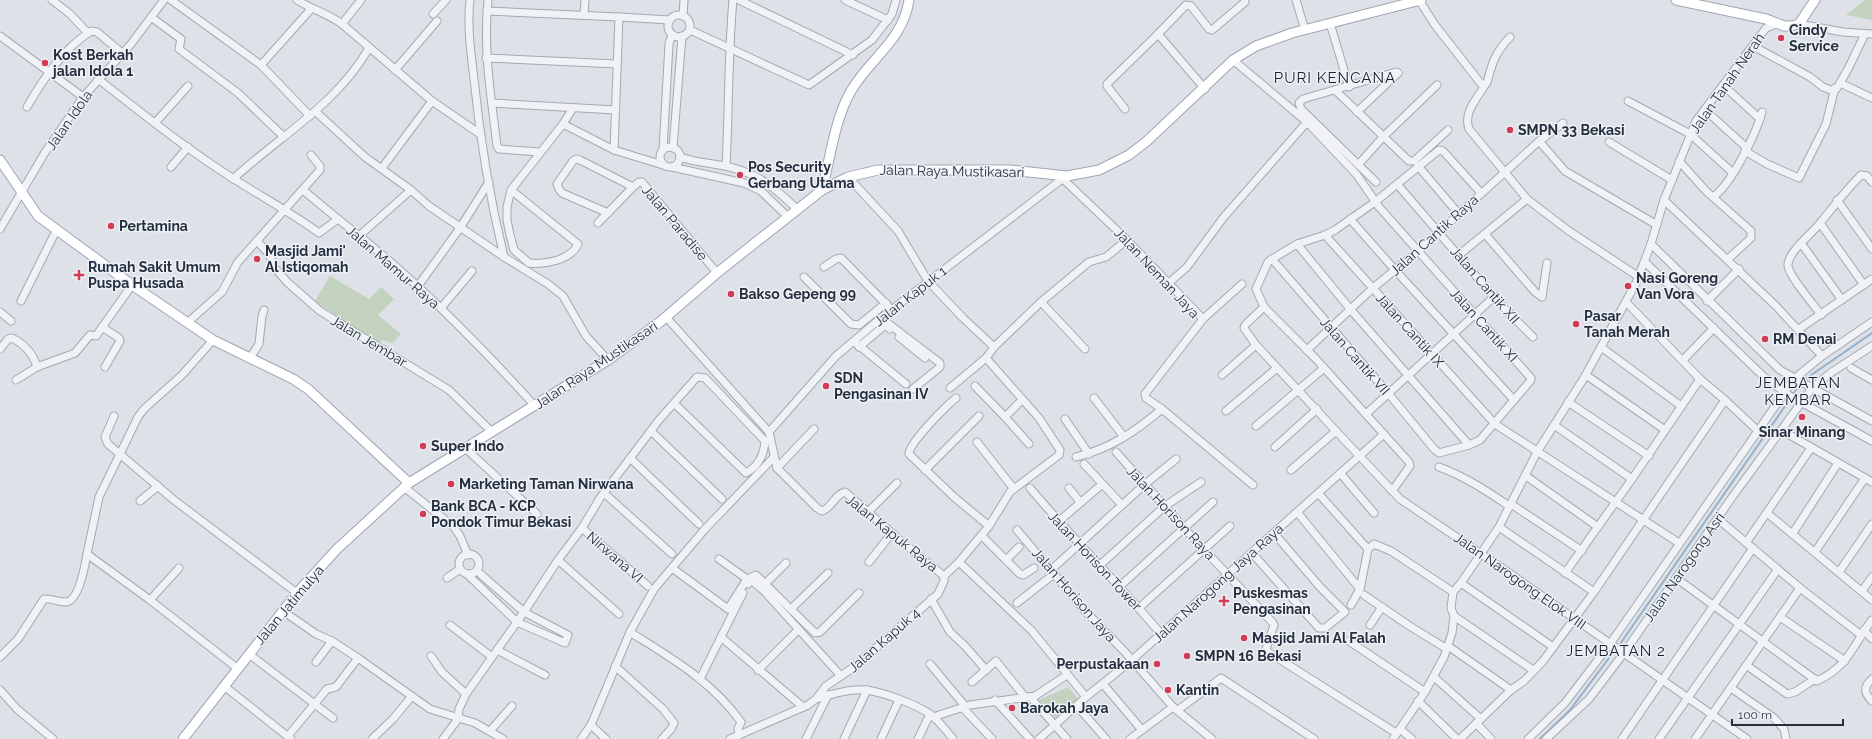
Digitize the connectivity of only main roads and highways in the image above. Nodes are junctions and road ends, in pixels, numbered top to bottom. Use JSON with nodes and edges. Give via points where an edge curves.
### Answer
{"nodes":[{"id":1,"x":909,"y":0,"type":"edge"},
{"id":2,"x":1676,"y":0,"type":"edge"},
{"id":3,"x":1815,"y":0,"type":"edge"},
{"id":4,"x":1416,"y":1,"type":"edge"},
{"id":5,"x":0,"y":160,"type":"edge"},
{"id":6,"x":822,"y":190,"type":"junction"},
{"id":7,"x":406,"y":485,"type":"junction"},
{"id":8,"x":183,"y":739,"type":"edge"}],
"edges":[{"from":1,"to":6,"type":"main road","via":[[906,15],[896,35],[865,70],[850,93],[840,116]]},
{"from":2,"to":3,"type":"main road","via":[[1791,26],[1799,24]]},
{"from":4,"to":6,"type":"main road","name":"Jalan Raya Mustikasari","via":[[1305,30],[1256,46],[1233,60],[1147,141],[1128,155],[1099,170],[1065,178],[1010,170],[897,169],[863,172]]},
{"from":5,"to":7,"type":"main road","via":[[38,216],[213,340],[293,379],[308,389]]},
{"from":6,"to":7,"type":"main road","name":"Jalan Raya Mustikasari","via":[[666,317],[608,360]]},
{"from":7,"to":8,"type":"main road","name":"Jalan Jatimulya","via":[[337,549],[297,593]]}]}
